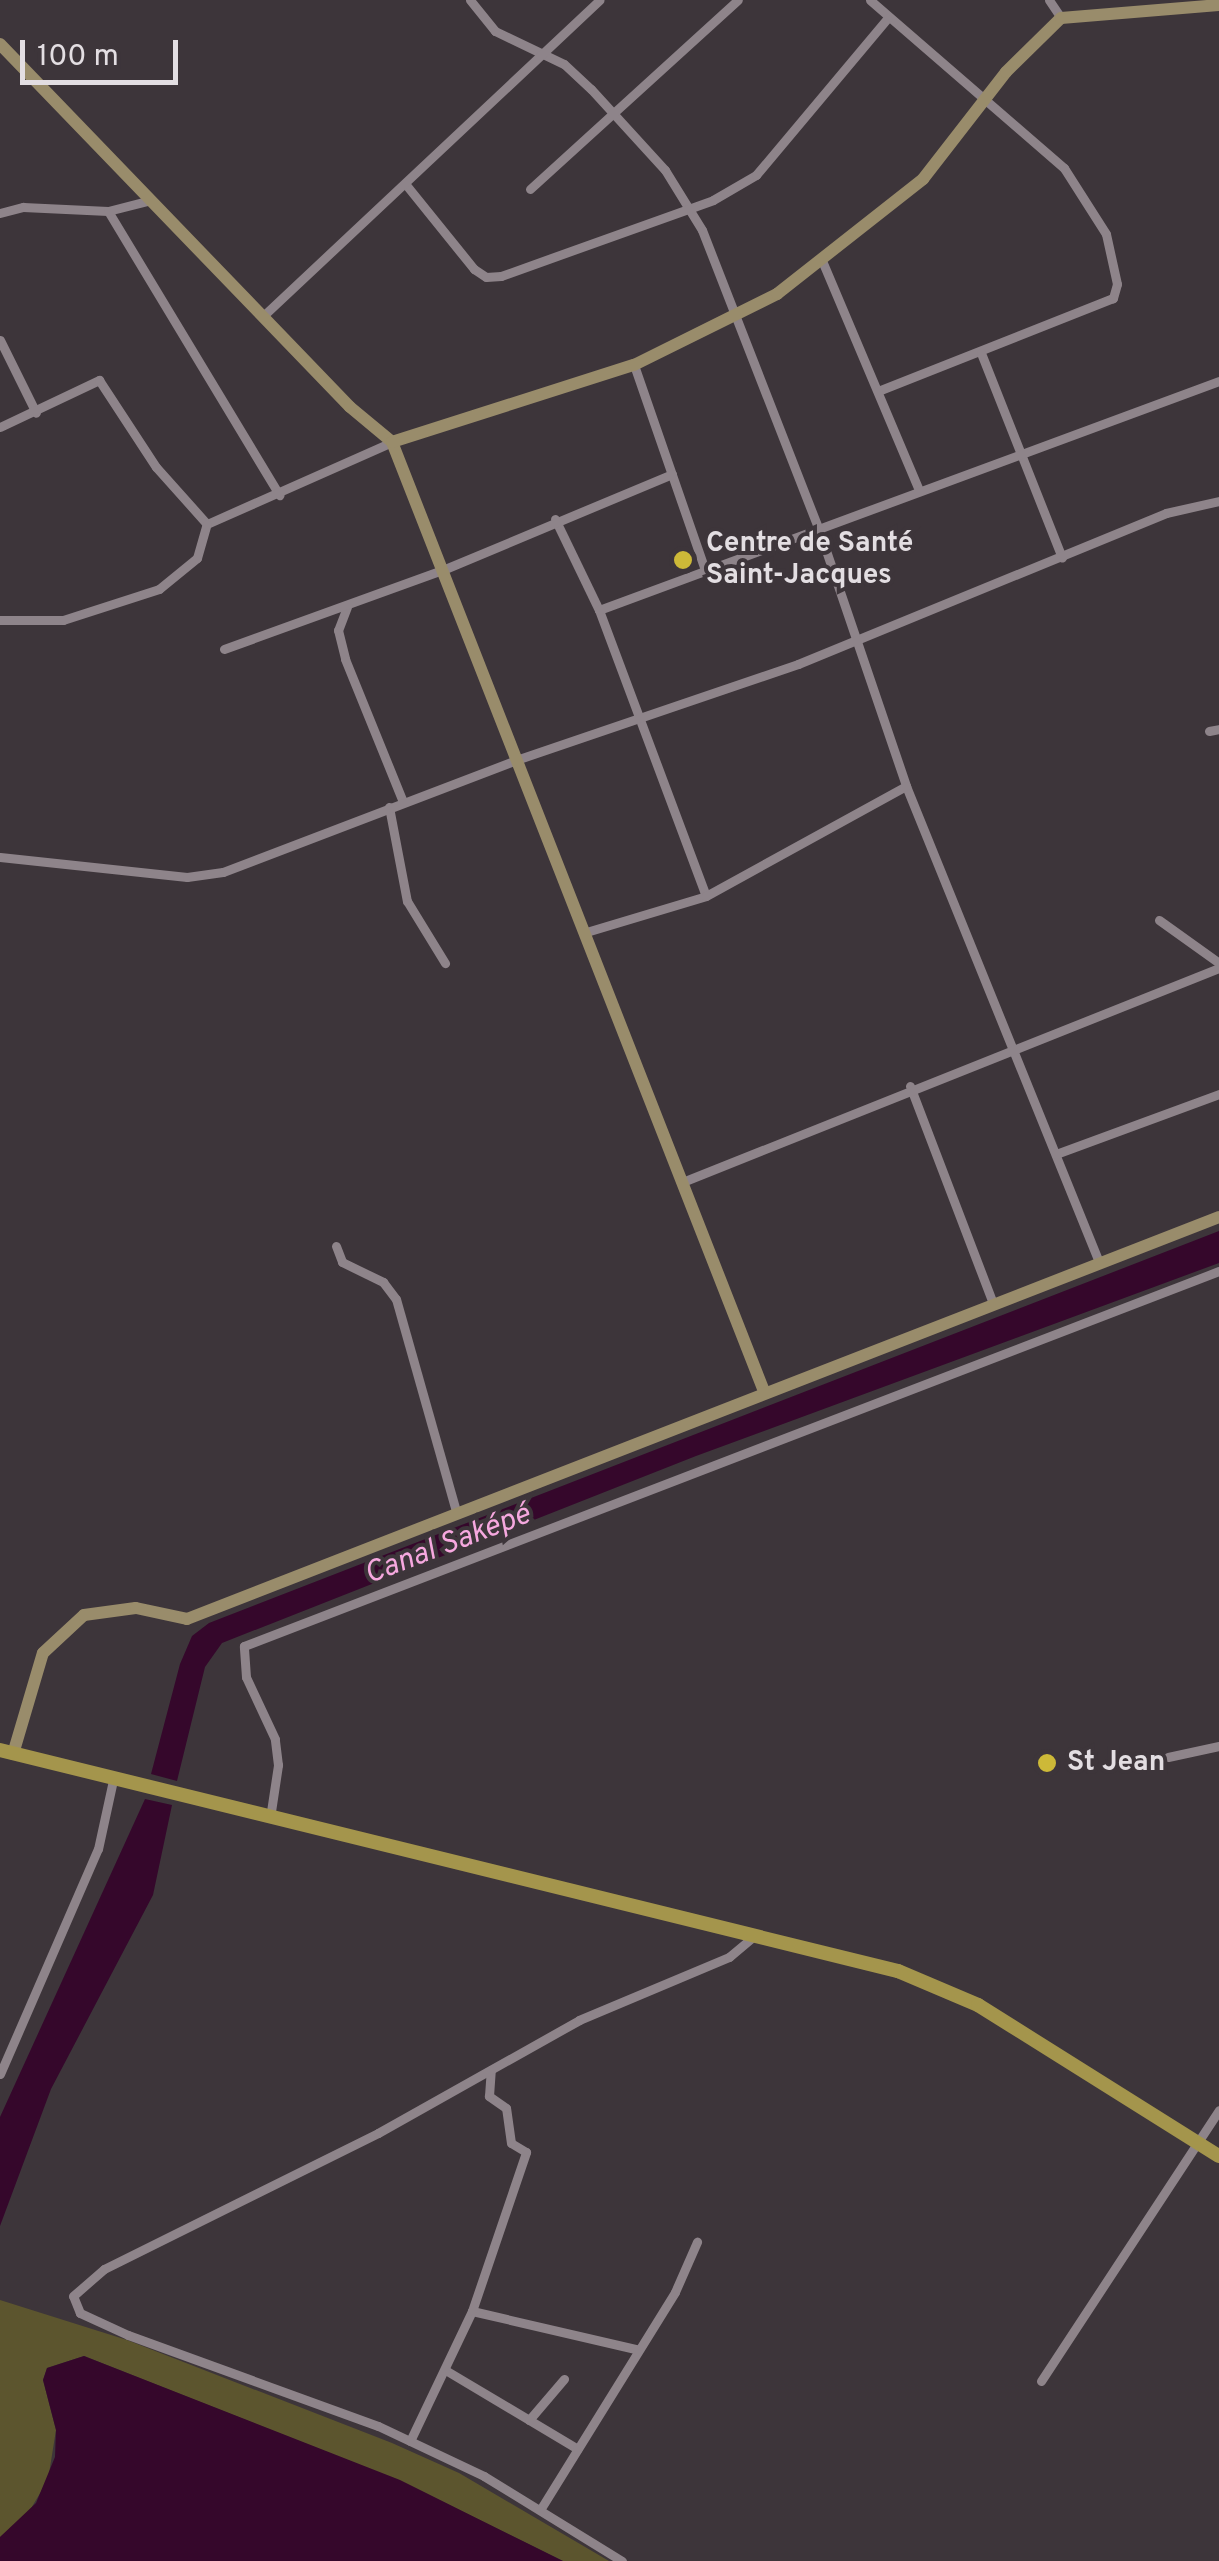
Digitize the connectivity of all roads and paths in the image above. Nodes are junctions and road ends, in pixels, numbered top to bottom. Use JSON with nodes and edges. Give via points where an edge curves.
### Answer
{"nodes":[{"id":1,"x":470,"y":0,"type":"edge"},
{"id":2,"x":598,"y":0,"type":"edge"},
{"id":3,"x":738,"y":0,"type":"edge"},
{"id":4,"x":870,"y":0,"type":"edge"},
{"id":5,"x":1049,"y":0,"type":"edge"},
{"id":6,"x":1219,"y":5,"type":"edge"},
{"id":7,"x":1062,"y":18,"type":"junction"},
{"id":8,"x":887,"y":19,"type":"junction"},
{"id":9,"x":0,"y":44,"type":"edge"},
{"id":10,"x":544,"y":52,"type":"junction"},
{"id":11,"x":987,"y":101,"type":"junction"},
{"id":12,"x":613,"y":113,"type":"junction"},
{"id":13,"x":407,"y":186,"type":"junction"},
{"id":14,"x":530,"y":189,"type":"dead end"},
{"id":15,"x":151,"y":200,"type":"junction"},
{"id":16,"x":687,"y":206,"type":"junction"},
{"id":17,"x":108,"y":211,"type":"junction"},
{"id":18,"x":0,"y":213,"type":"edge"},
{"id":19,"x":824,"y":264,"type":"junction"},
{"id":20,"x":262,"y":317,"type":"junction"},
{"id":21,"x":738,"y":319,"type":"junction"},
{"id":22,"x":0,"y":340,"type":"edge"},
{"id":23,"x":981,"y":353,"type":"junction"},
{"id":24,"x":634,"y":364,"type":"junction"},
{"id":25,"x":1219,"y":381,"type":"edge"},
{"id":26,"x":881,"y":390,"type":"junction"},
{"id":27,"x":36,"y":413,"type":"junction"},
{"id":28,"x":0,"y":427,"type":"edge"},
{"id":29,"x":392,"y":442,"type":"junction"},
{"id":30,"x":1020,"y":450,"type":"junction"},
{"id":31,"x":672,"y":474,"type":"junction"},
{"id":32,"x":918,"y":490,"type":"junction"},
{"id":33,"x":279,"y":496,"type":"junction"},
{"id":34,"x":1219,"y":501,"type":"edge"},
{"id":35,"x":555,"y":519,"type":"junction"},
{"id":36,"x":207,"y":524,"type":"junction"},
{"id":37,"x":818,"y":528,"type":"junction"},
{"id":38,"x":1062,"y":558,"type":"junction"},
{"id":39,"x":445,"y":570,"type":"junction"},
{"id":40,"x":705,"y":570,"type":"junction"},
{"id":41,"x":347,"y":607,"type":"junction"},
{"id":42,"x":598,"y":610,"type":"junction"},
{"id":43,"x":0,"y":620,"type":"edge"},
{"id":44,"x":858,"y":638,"type":"junction"},
{"id":45,"x":224,"y":649,"type":"dead end"},
{"id":46,"x":640,"y":717,"type":"junction"},
{"id":47,"x":516,"y":760,"type":"junction"},
{"id":48,"x":906,"y":786,"type":"junction"},
{"id":49,"x":403,"y":802,"type":"junction"},
{"id":50,"x":390,"y":808,"type":"junction"},
{"id":51,"x":0,"y":856,"type":"edge"},
{"id":52,"x":706,"y":896,"type":"junction"},
{"id":53,"x":1159,"y":920,"type":"dead end"},
{"id":54,"x":580,"y":934,"type":"junction"},
{"id":55,"x":445,"y":964,"type":"dead end"},
{"id":56,"x":1219,"y":965,"type":"edge"},
{"id":57,"x":1015,"y":1044,"type":"junction"},
{"id":58,"x":910,"y":1086,"type":"junction"},
{"id":59,"x":1219,"y":1094,"type":"edge"},
{"id":60,"x":1056,"y":1154,"type":"junction"},
{"id":61,"x":685,"y":1181,"type":"junction"},
{"id":62,"x":1219,"y":1218,"type":"edge"},
{"id":63,"x":336,"y":1246,"type":"dead end"},
{"id":64,"x":1099,"y":1262,"type":"junction"},
{"id":65,"x":1219,"y":1271,"type":"edge"},
{"id":66,"x":993,"y":1303,"type":"junction"},
{"id":67,"x":764,"y":1391,"type":"junction"},
{"id":68,"x":456,"y":1511,"type":"junction"},
{"id":69,"x":1219,"y":1746,"type":"edge"},
{"id":70,"x":7,"y":1752,"type":"edge"},
{"id":71,"x":1168,"y":1756,"type":"dead end"},
{"id":72,"x":119,"y":1781,"type":"junction"},
{"id":73,"x":270,"y":1818,"type":"junction"},
{"id":74,"x":753,"y":1937,"type":"junction"},
{"id":75,"x":491,"y":2070,"type":"junction"},
{"id":76,"x":0,"y":2074,"type":"edge"},
{"id":77,"x":1219,"y":2110,"type":"edge"},
{"id":78,"x":1197,"y":2142,"type":"junction"},
{"id":79,"x":1219,"y":2156,"type":"edge"},
{"id":80,"x":697,"y":2242,"type":"dead end"},
{"id":81,"x":472,"y":2311,"type":"junction"},
{"id":82,"x":639,"y":2350,"type":"junction"},
{"id":83,"x":448,"y":2371,"type":"junction"},
{"id":84,"x":564,"y":2379,"type":"dead end"},
{"id":85,"x":1041,"y":2381,"type":"dead end"},
{"id":86,"x":529,"y":2420,"type":"junction"},
{"id":87,"x":410,"y":2441,"type":"junction"},
{"id":88,"x":578,"y":2449,"type":"junction"},
{"id":89,"x":540,"y":2510,"type":"junction"},
{"id":90,"x":622,"y":2561,"type":"edge"}],
"edges":[{"from":1,"to":10,"type":"street","via":[[495,31]]},
{"from":2,"to":10,"type":"street"},
{"from":3,"to":12,"type":"street"},
{"from":4,"to":8,"type":"street"},
{"from":5,"to":7,"type":"street"},
{"from":6,"to":7,"type":"street"},
{"from":7,"to":11,"type":"street"},
{"from":8,"to":11,"type":"street"},
{"from":8,"to":16,"type":"street","via":[[756,176]]},
{"from":9,"to":15,"type":"street"},
{"from":10,"to":12,"type":"street"},
{"from":10,"to":13,"type":"street"},
{"from":11,"to":19,"type":"street","via":[[923,178]]},
{"from":11,"to":23,"type":"street","via":[[1086,195],[1106,234],[1117,284],[1113,298]]},
{"from":12,"to":14,"type":"street"},
{"from":12,"to":16,"type":"street","via":[[665,170]]},
{"from":13,"to":16,"type":"street","via":[[486,278]]},
{"from":13,"to":20,"type":"street"},
{"from":15,"to":17,"type":"street"},
{"from":15,"to":20,"type":"street"},
{"from":16,"to":21,"type":"street","via":[[721,268]]},
{"from":17,"to":18,"type":"street","via":[[23,207]]},
{"from":17,"to":33,"type":"street"},
{"from":19,"to":21,"type":"street"},
{"from":19,"to":26,"type":"street"},
{"from":20,"to":29,"type":"street"},
{"from":21,"to":24,"type":"street"},
{"from":21,"to":37,"type":"street"},
{"from":22,"to":27,"type":"street"},
{"from":23,"to":26,"type":"street"},
{"from":23,"to":30,"type":"street"},
{"from":24,"to":29,"type":"street"},
{"from":24,"to":31,"type":"street"},
{"from":25,"to":30,"type":"street"},
{"from":26,"to":32,"type":"street"},
{"from":27,"to":28,"type":"street"},
{"from":27,"to":36,"type":"street","via":[[98,380],[156,467]]},
{"from":29,"to":33,"type":"street"},
{"from":29,"to":39,"type":"street"},
{"from":30,"to":32,"type":"street"},
{"from":30,"to":38,"type":"street"},
{"from":31,"to":35,"type":"street"},
{"from":31,"to":40,"type":"street"},
{"from":32,"to":37,"type":"street"},
{"from":33,"to":36,"type":"street"},
{"from":34,"to":38,"type":"street","via":[[1166,513]]},
{"from":35,"to":39,"type":"street"},
{"from":35,"to":42,"type":"street"},
{"from":36,"to":43,"type":"street","via":[[197,558],[158,589],[63,620]]},
{"from":37,"to":40,"type":"street"},
{"from":37,"to":44,"type":"street"},
{"from":38,"to":44,"type":"street"},
{"from":39,"to":41,"type":"street"},
{"from":39,"to":47,"type":"street"},
{"from":40,"to":42,"type":"street"},
{"from":41,"to":45,"type":"street"},
{"from":41,"to":49,"type":"street","via":[[338,630],[345,658]]},
{"from":42,"to":46,"type":"street"},
{"from":44,"to":46,"type":"street"},
{"from":44,"to":48,"type":"street"},
{"from":46,"to":47,"type":"street"},
{"from":46,"to":52,"type":"street"},
{"from":47,"to":49,"type":"street"},
{"from":47,"to":54,"type":"street"},
{"from":48,"to":52,"type":"street"},
{"from":48,"to":57,"type":"street"},
{"from":49,"to":50,"type":"street"},
{"from":50,"to":51,"type":"street","via":[[278,854],[187,878]]},
{"from":50,"to":55,"type":"street","via":[[406,902]]},
{"from":52,"to":54,"type":"street"},
{"from":53,"to":56,"type":"street"},
{"from":54,"to":61,"type":"street"},
{"from":56,"to":57,"type":"street"},
{"from":57,"to":58,"type":"street"},
{"from":57,"to":60,"type":"street"},
{"from":58,"to":61,"type":"street"},
{"from":58,"to":66,"type":"street"},
{"from":59,"to":60,"type":"street"},
{"from":60,"to":64,"type":"street"},
{"from":61,"to":67,"type":"street"},
{"from":62,"to":64,"type":"street"},
{"from":63,"to":68,"type":"street","via":[[342,1262],[383,1282],[396,1300]]},
{"from":64,"to":66,"type":"street"},
{"from":65,"to":73,"type":"street","via":[[244,1646],[246,1677],[275,1739]]},
{"from":66,"to":67,"type":"street"},
{"from":67,"to":68,"type":"street"},
{"from":68,"to":70,"type":"street","via":[[187,1619],[136,1608],[84,1615],[43,1654]]},
{"from":69,"to":71,"type":"street"},
{"from":70,"to":72,"type":"main road"},
{"from":72,"to":73,"type":"main road"},
{"from":72,"to":76,"type":"street","via":[[98,1848]]},
{"from":73,"to":74,"type":"main road"},
{"from":74,"to":75,"type":"street","via":[[729,1957],[579,2020]]},
{"from":74,"to":78,"type":"main road","via":[[940,1986]]},
{"from":75,"to":81,"type":"street","via":[[489,2096],[506,2108],[511,2143],[526,2152]]},
{"from":75,"to":87,"type":"street","via":[[104,2269],[73,2296],[80,2312],[128,2335]]},
{"from":77,"to":78,"type":"street"},
{"from":78,"to":79,"type":"main road"},
{"from":78,"to":85,"type":"street"},
{"from":80,"to":82,"type":"street"},
{"from":81,"to":82,"type":"street"},
{"from":81,"to":83,"type":"street"},
{"from":82,"to":88,"type":"street"},
{"from":83,"to":86,"type":"street"},
{"from":83,"to":87,"type":"street"},
{"from":84,"to":86,"type":"street"},
{"from":86,"to":88,"type":"street"},
{"from":87,"to":89,"type":"street"},
{"from":88,"to":89,"type":"street"},
{"from":89,"to":90,"type":"street"}]}
